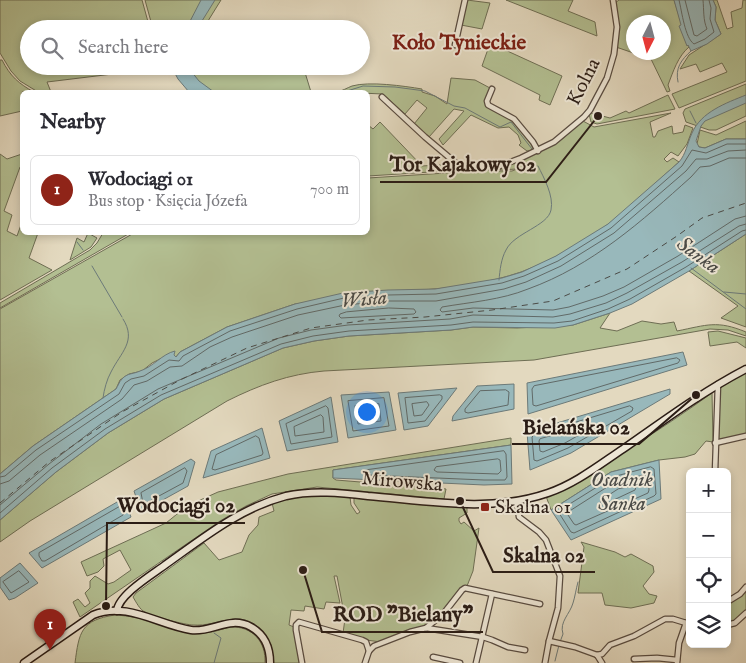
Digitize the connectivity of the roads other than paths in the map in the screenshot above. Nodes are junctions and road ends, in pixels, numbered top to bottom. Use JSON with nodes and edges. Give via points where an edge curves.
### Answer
{"nodes":[{"id":1,"x":465,"y":0,"type":"edge"},
{"id":2,"x":613,"y":0,"type":"edge"},
{"id":3,"x":455,"y":45,"type":"dead end"},
{"id":4,"x":492,"y":89,"type":"dead end"},
{"id":5,"x":382,"y":97,"type":"dead end"},
{"id":6,"x":538,"y":151,"type":"junction"},
{"id":7,"x":746,"y":369,"type":"edge"},
{"id":8,"x":715,"y":386,"type":"junction"},
{"id":9,"x":746,"y":436,"type":"edge"},
{"id":10,"x":715,"y":444,"type":"junction"},
{"id":11,"x":715,"y":468,"type":"edge"},
{"id":12,"x":517,"y":502,"type":"junction"},
{"id":13,"x":746,"y":587,"type":"edge"},
{"id":14,"x":492,"y":594,"type":"junction"},
{"id":15,"x":731,"y":600,"type":"edge"},
{"id":16,"x":540,"y":604,"type":"dead end"},
{"id":17,"x":117,"y":611,"type":"junction"},
{"id":18,"x":746,"y":613,"type":"edge"},
{"id":19,"x":686,"y":622,"type":"edge"},
{"id":20,"x":731,"y":624,"type":"edge"},
{"id":21,"x":686,"y":626,"type":"edge"},
{"id":22,"x":426,"y":628,"type":"junction"},
{"id":23,"x":483,"y":638,"type":"junction"},
{"id":24,"x":549,"y":641,"type":"junction"},
{"id":25,"x":526,"y":650,"type":"dead end"},
{"id":26,"x":369,"y":651,"type":"junction"},
{"id":27,"x":598,"y":656,"type":"junction"},
{"id":28,"x":433,"y":657,"type":"dead end"},
{"id":29,"x":634,"y":659,"type":"dead end"},
{"id":30,"x":676,"y":662,"type":"edge"},
{"id":31,"x":24,"y":663,"type":"edge"},
{"id":32,"x":270,"y":663,"type":"edge"},
{"id":33,"x":302,"y":663,"type":"edge"},
{"id":34,"x":365,"y":663,"type":"edge"},
{"id":35,"x":460,"y":663,"type":"edge"},
{"id":36,"x":476,"y":663,"type":"edge"},
{"id":37,"x":545,"y":663,"type":"edge"},
{"id":38,"x":602,"y":663,"type":"edge"}],
"edges":[{"from":1,"to":3,"type":"street"},
{"from":2,"to":6,"type":"street","name":"Kolna","via":[[616,42],[604,85],[584,117]]},
{"from":4,"to":6,"type":"street","via":[[487,100],[490,107],[514,119]]},
{"from":5,"to":6,"type":"street","name":"Kolna","via":[[458,164],[497,167]]},
{"from":7,"to":8,"type":"main road","name":"Mirowska"},
{"from":8,"to":10,"type":"street"},
{"from":8,"to":12,"type":"main road","name":"Mirowska","via":[[593,470],[551,492]]},
{"from":9,"to":10,"type":"street"},
{"from":10,"to":11,"type":"street"},
{"from":12,"to":17,"type":"main road","name":"Mirowska","via":[[473,504],[326,492],[286,496],[254,507],[219,527],[141,582],[120,603]]},
{"from":12,"to":24,"type":"street","via":[[519,517],[546,540],[560,576],[558,608]]},
{"from":13,"to":15,"type":"street"},
{"from":14,"to":16,"type":"street"},
{"from":14,"to":22,"type":"street","via":[[465,588]]},
{"from":14,"to":23,"type":"street"},
{"from":17,"to":31,"type":"main road","via":[[93,615]]},
{"from":17,"to":32,"type":"main road","via":[[193,630],[241,623],[264,639]]},
{"from":18,"to":20,"type":"street"},
{"from":19,"to":27,"type":"street","via":[[665,619],[610,645]]},
{"from":21,"to":30,"type":"street"},
{"from":22,"to":23,"type":"street"},
{"from":22,"to":26,"type":"street","via":[[374,646]]},
{"from":23,"to":25,"type":"street"},
{"from":23,"to":36,"type":"street"},
{"from":24,"to":27,"type":"street"},
{"from":24,"to":37,"type":"street"},
{"from":26,"to":33,"type":"street","via":[[362,640],[299,622],[296,630]]},
{"from":26,"to":34,"type":"street"},
{"from":27,"to":38,"type":"street"},
{"from":28,"to":35,"type":"street"},
{"from":29,"to":30,"type":"street","via":[[657,658]]}]}
